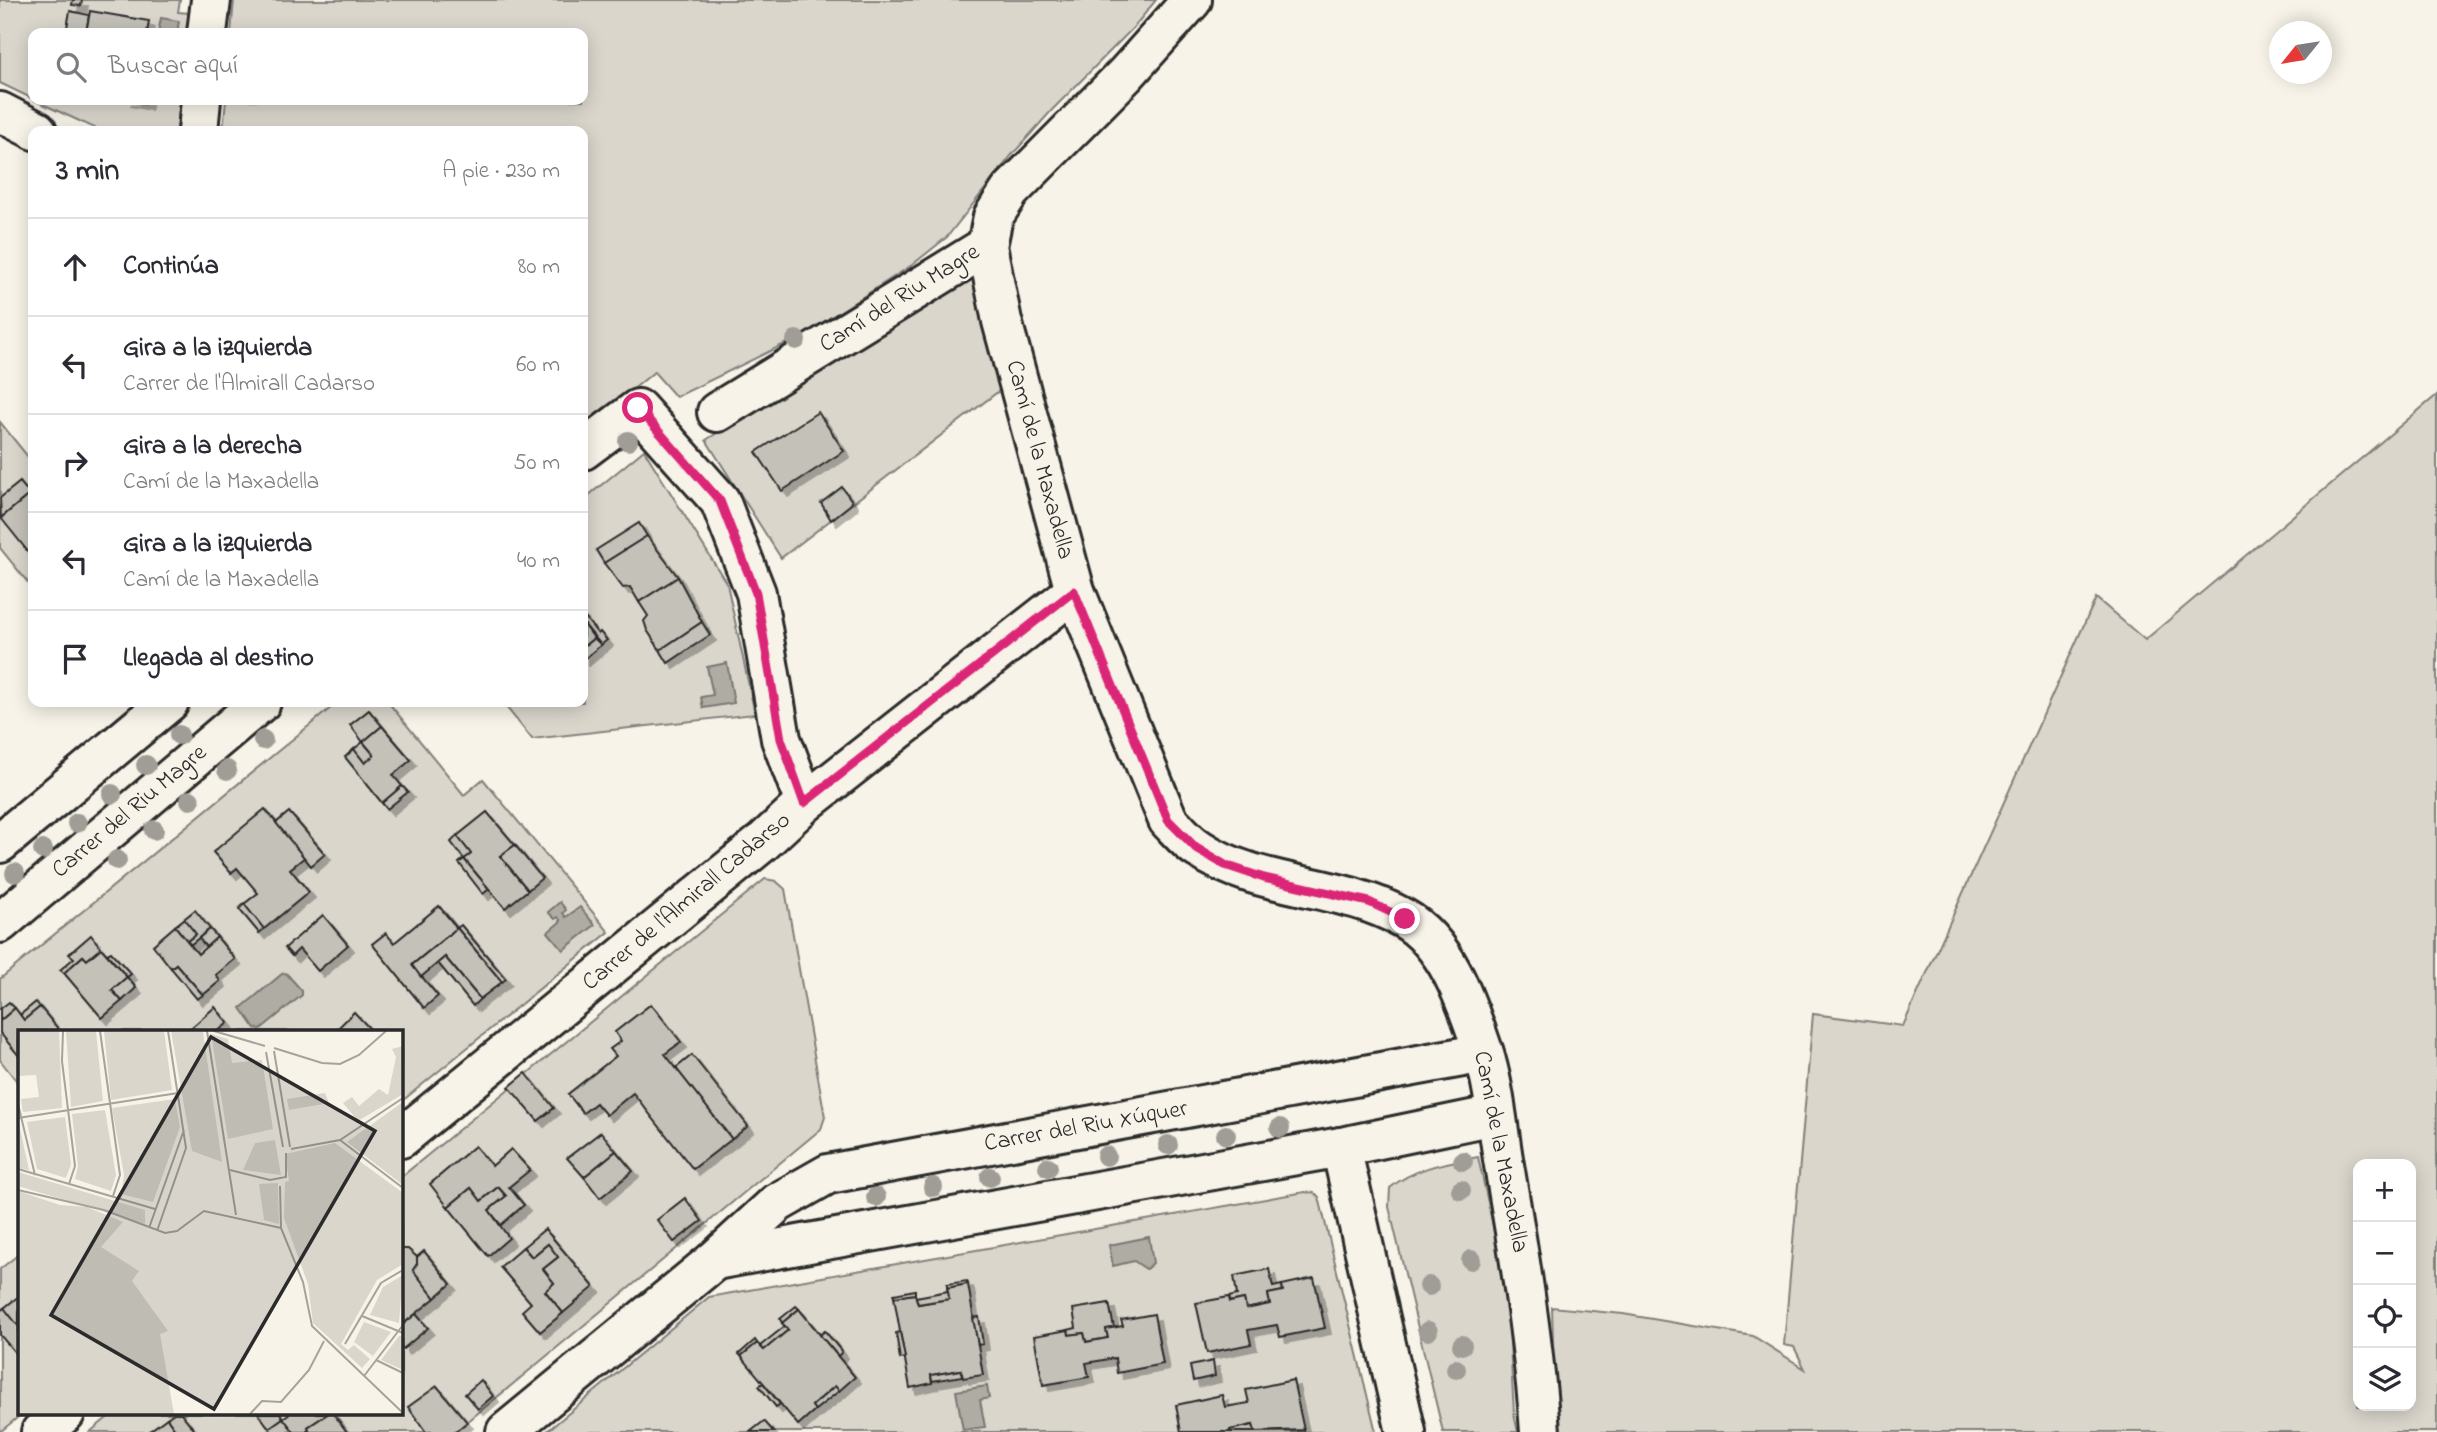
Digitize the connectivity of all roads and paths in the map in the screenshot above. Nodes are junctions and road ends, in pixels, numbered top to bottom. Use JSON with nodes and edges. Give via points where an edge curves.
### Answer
{"nodes":[{"id":1,"x":211,"y":0,"type":"edge"},
{"id":2,"x":1192,"y":0,"type":"edge"},
{"id":3,"x":208,"y":28,"type":"edge"},
{"id":4,"x":201,"y":105,"type":"edge"},
{"id":5,"x":0,"y":112,"type":"edge"},
{"id":6,"x":28,"y":126,"type":"edge"},
{"id":7,"x":198,"y":126,"type":"edge"},
{"id":8,"x":987,"y":246,"type":"junction"},
{"id":9,"x":717,"y":412,"type":"dead end"},
{"id":10,"x":588,"y":446,"type":"edge"},
{"id":11,"x":1074,"y":591,"type":"junction"},
{"id":12,"x":163,"y":707,"type":"edge"},
{"id":13,"x":255,"y":707,"type":"edge"},
{"id":14,"x":804,"y":803,"type":"junction"},
{"id":15,"x":0,"y":843,"type":"edge"},
{"id":16,"x":0,"y":923,"type":"edge"},
{"id":17,"x":1484,"y":1054,"type":"junction"},
{"id":18,"x":1495,"y":1115,"type":"junction"},
{"id":19,"x":402,"y":1137,"type":"edge"},
{"id":20,"x":1341,"y":1147,"type":"junction"},
{"id":21,"x":715,"y":1260,"type":"junction"},
{"id":22,"x":64,"y":1414,"type":"edge"},
{"id":23,"x":41,"y":1432,"type":"edge"},
{"id":24,"x":506,"y":1432,"type":"edge"},
{"id":25,"x":1406,"y":1432,"type":"edge"},
{"id":26,"x":1540,"y":1432,"type":"edge"}],
"edges":[{"from":1,"to":3,"type":"street"},
{"from":2,"to":8,"type":"street","name":"Camí del Riu Magre","via":[[1010,191],[993,217]]},
{"from":4,"to":7,"type":"street"},
{"from":5,"to":6,"type":"street"},
{"from":8,"to":9,"type":"street","name":"Camí del Riu Magre"},
{"from":8,"to":11,"type":"street","name":"Camí de la Maxadella"},
{"from":10,"to":14,"type":"street","via":[[638,408],[720,501],[756,593],[781,739]]},
{"from":11,"to":14,"type":"street","name":"Carrer de l'Almirall Cadarso"},
{"from":11,"to":17,"type":"street","name":"Camí de la Maxadella","via":[[1168,820],[1196,848],[1225,865],[1369,902],[1405,919],[1438,949],[1460,990]]},
{"from":12,"to":15,"type":"street"},
{"from":13,"to":16,"type":"street","name":"Carrer del Riu Magre"},
{"from":14,"to":19,"type":"street","name":"Carrer de l'Almirall Cadarso","via":[[763,842]]},
{"from":17,"to":18,"type":"street","name":"Camí de la Maxadella"},
{"from":17,"to":21,"type":"street","name":"Carrer del Riu Xúquer","via":[[828,1174],[777,1203]]},
{"from":18,"to":20,"type":"street","name":"Carrer del Riu Xúquer"},
{"from":18,"to":26,"type":"street","name":"Camí de la Maxadella","via":[[1522,1271]]},
{"from":20,"to":21,"type":"street","name":"Carrer del Riu Xúquer"},
{"from":20,"to":25,"type":"street"},
{"from":21,"to":24,"type":"street","name":"Carrer del Riu Xúquer"},
{"from":22,"to":23,"type":"street"}]}
